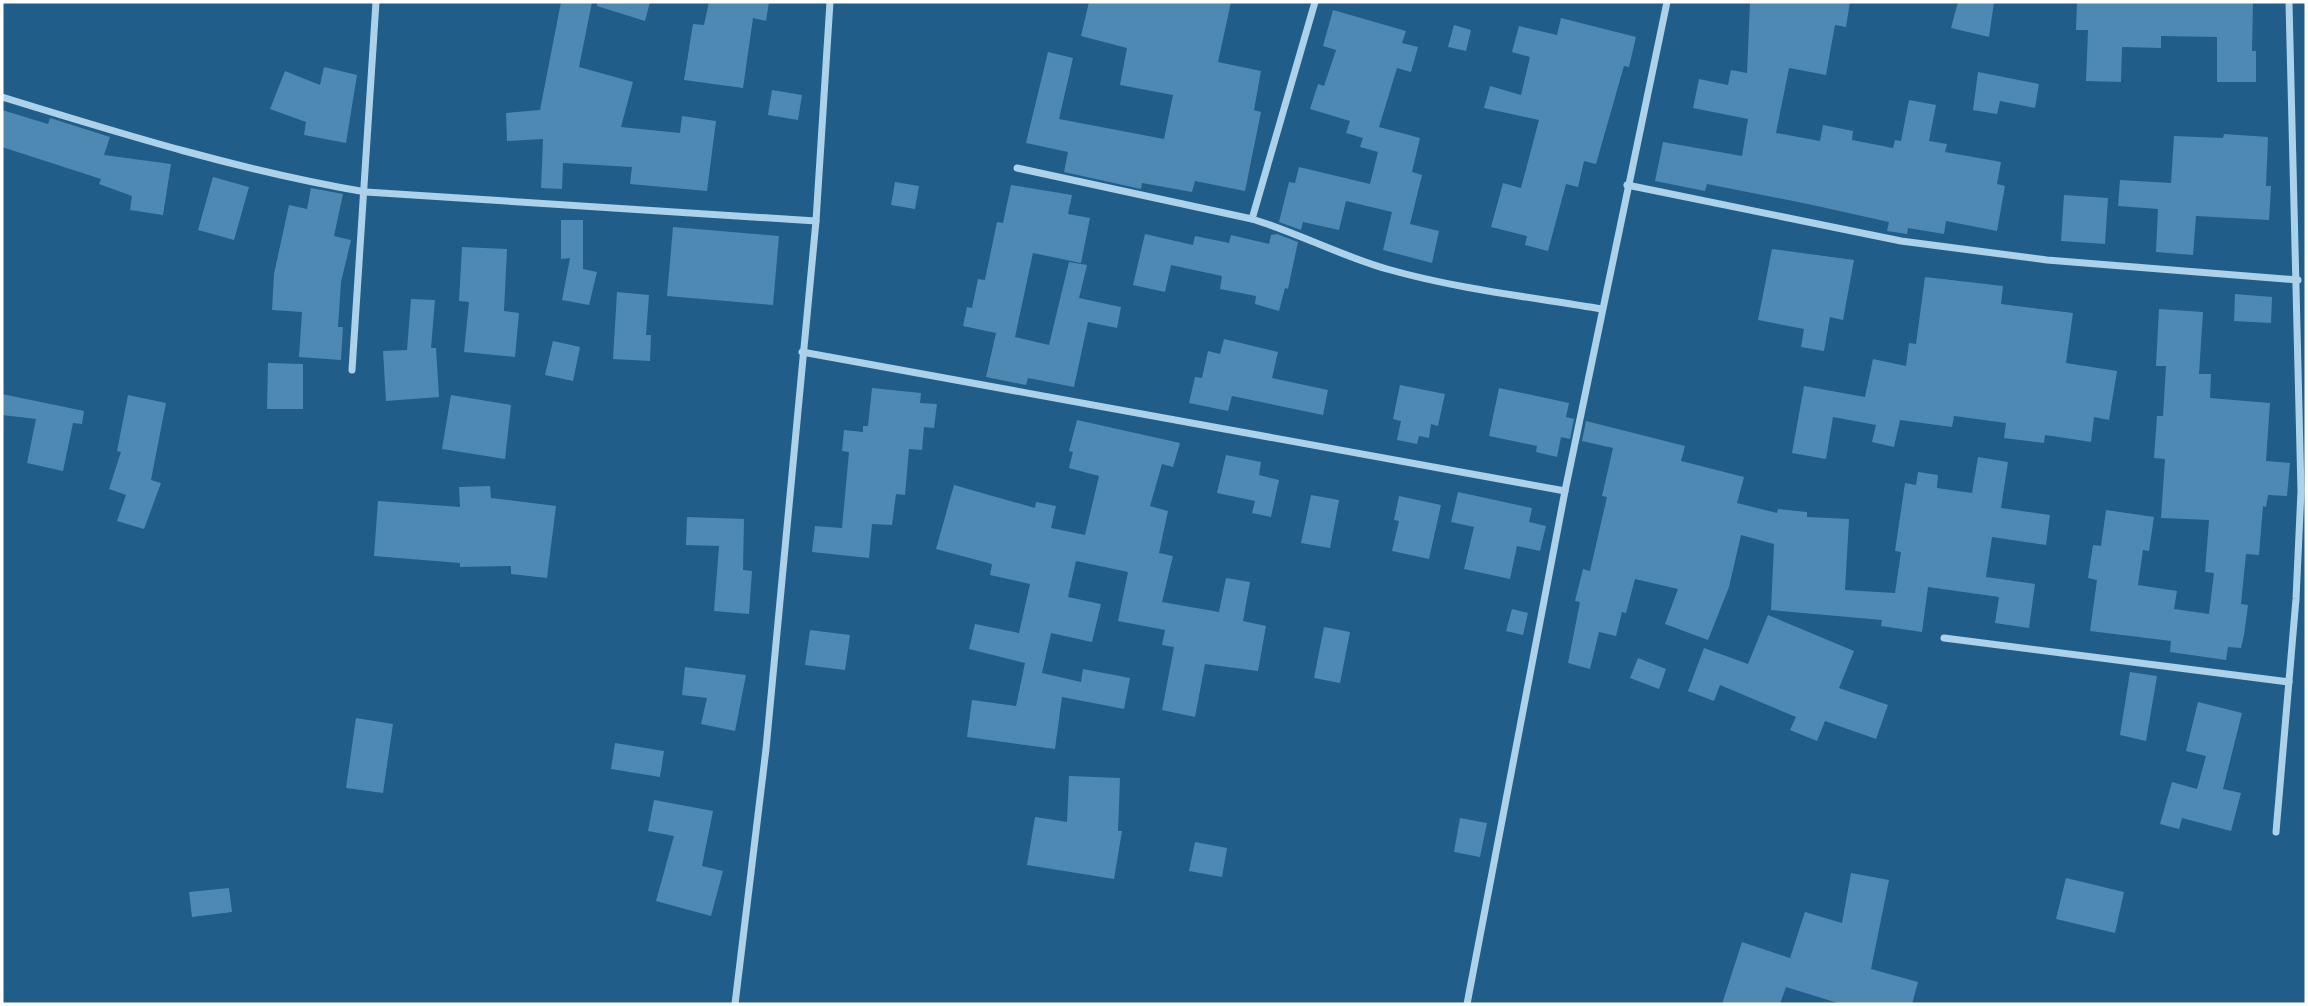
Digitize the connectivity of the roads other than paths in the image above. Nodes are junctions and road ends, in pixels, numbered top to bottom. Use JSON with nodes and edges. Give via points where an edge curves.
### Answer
{"nodes":[{"id":1,"x":376,"y":2,"type":"edge"},
{"id":2,"x":830,"y":2,"type":"edge"},
{"id":3,"x":1315,"y":2,"type":"edge"},
{"id":4,"x":1667,"y":2,"type":"edge"},
{"id":5,"x":2289,"y":2,"type":"edge"},
{"id":6,"x":2,"y":97,"type":"edge"},
{"id":7,"x":1017,"y":168,"type":"dead end"},
{"id":8,"x":1627,"y":185,"type":"junction"},
{"id":9,"x":366,"y":192,"type":"junction"},
{"id":10,"x":1252,"y":219,"type":"junction"},
{"id":11,"x":816,"y":220,"type":"junction"},
{"id":12,"x":2298,"y":280,"type":"junction"},
{"id":13,"x":1602,"y":309,"type":"junction"},
{"id":14,"x":802,"y":352,"type":"junction"},
{"id":15,"x":352,"y":370,"type":"dead end"},
{"id":16,"x":1565,"y":491,"type":"junction"},
{"id":17,"x":1944,"y":638,"type":"dead end"},
{"id":18,"x":2289,"y":682,"type":"junction"},
{"id":19,"x":2276,"y":832,"type":"dead end"},
{"id":20,"x":735,"y":1004,"type":"edge"},
{"id":21,"x":1467,"y":1004,"type":"edge"}],
"edges":[{"from":1,"to":9,"type":"street"},
{"from":2,"to":11,"type":"street"},
{"from":3,"to":10,"type":"street"},
{"from":4,"to":8,"type":"street"},
{"from":5,"to":12,"type":"street"},
{"from":6,"to":9,"type":"street","via":[[297,181]]},
{"from":7,"to":10,"type":"street"},
{"from":8,"to":12,"type":"street","via":[[1901,241],[2047,260]]},
{"from":8,"to":13,"type":"street"},
{"from":9,"to":11,"type":"street"},
{"from":9,"to":15,"type":"street"},
{"from":10,"to":13,"type":"street","via":[[1419,277]]},
{"from":11,"to":14,"type":"street"},
{"from":12,"to":18,"type":"street","via":[[2301,491]]},
{"from":13,"to":16,"type":"street"},
{"from":14,"to":16,"type":"street"},
{"from":14,"to":20,"type":"street","via":[[766,749]]},
{"from":16,"to":21,"type":"street"},
{"from":17,"to":18,"type":"street"},
{"from":18,"to":19,"type":"street"}]}
